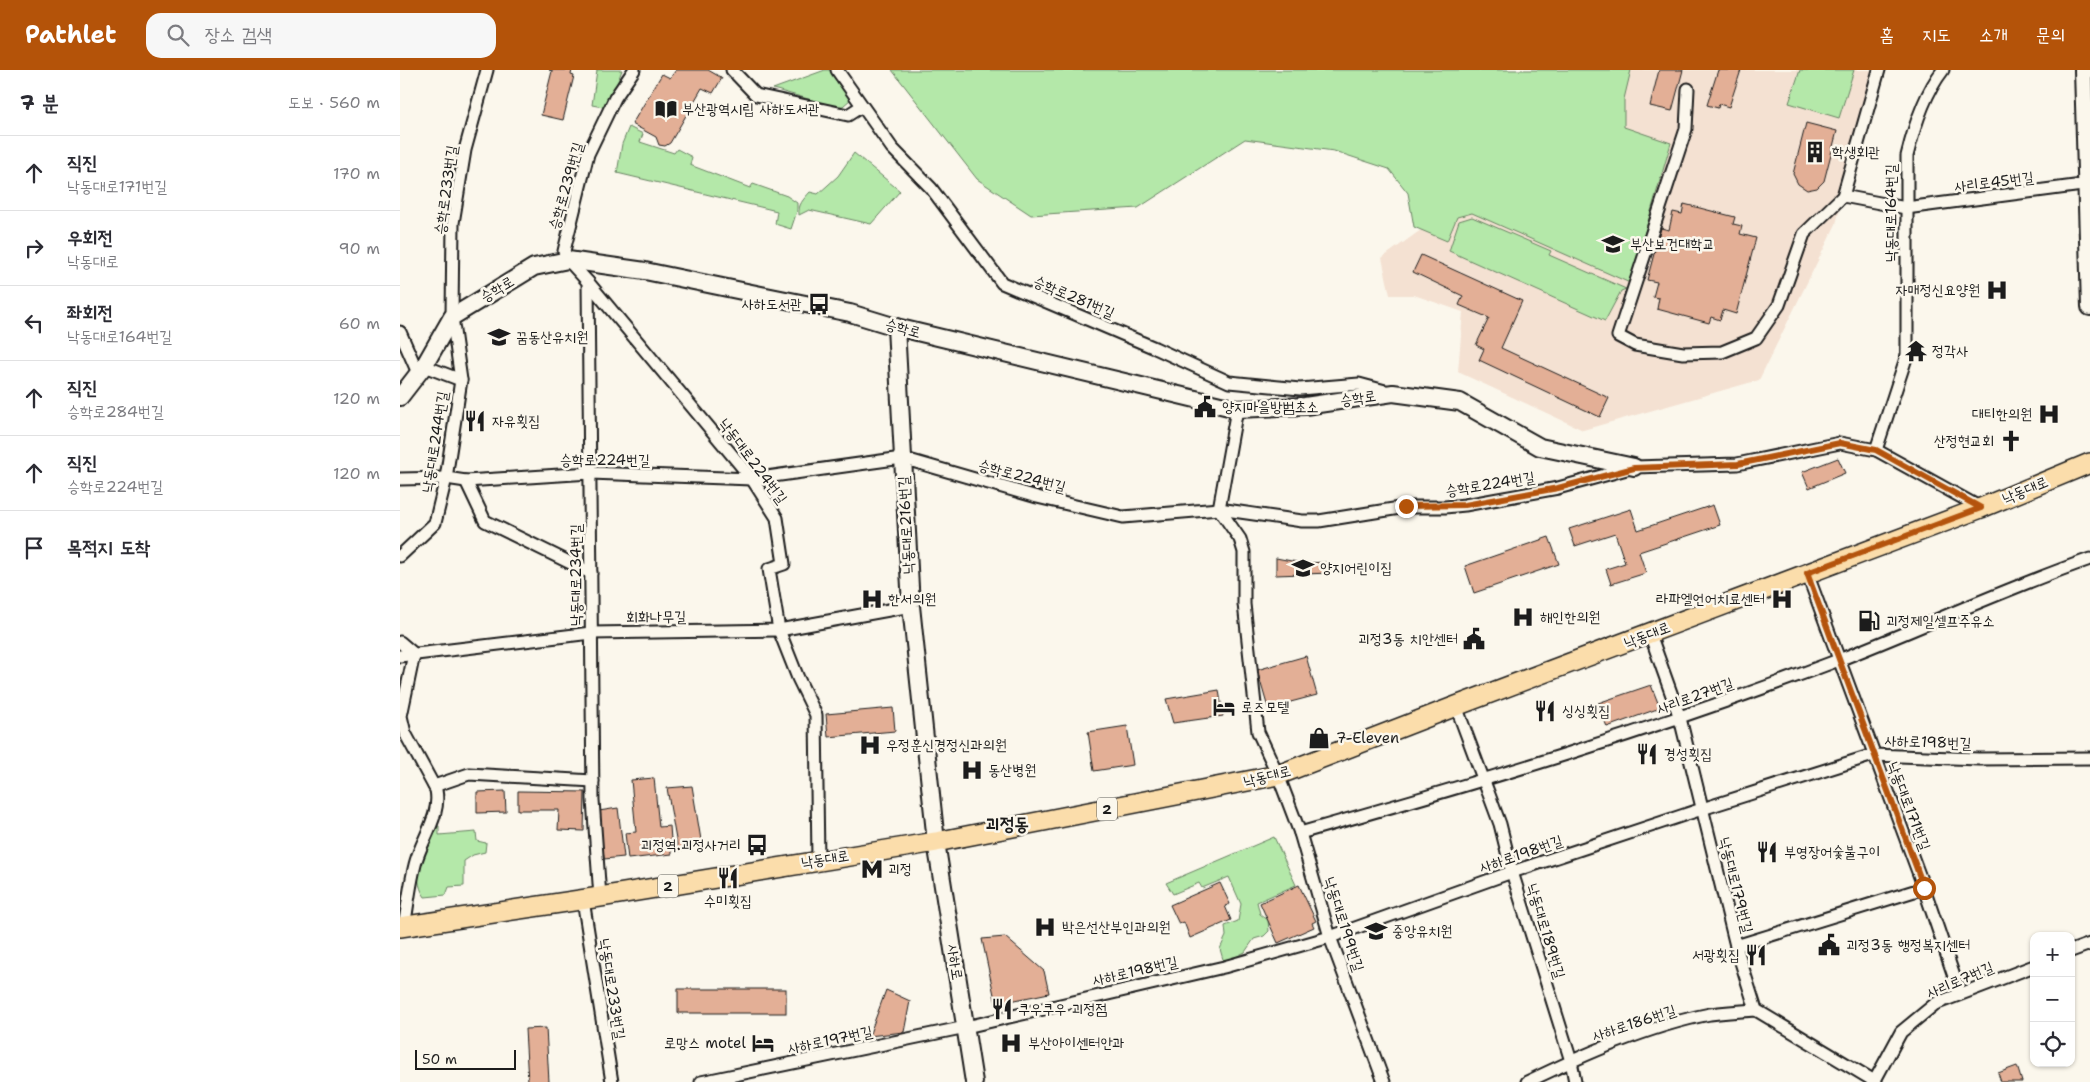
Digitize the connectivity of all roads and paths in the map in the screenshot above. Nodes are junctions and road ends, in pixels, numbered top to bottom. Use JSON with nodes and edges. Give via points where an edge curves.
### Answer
{"nodes":[{"id":1,"x":488,"y":70,"type":"edge"},
{"id":2,"x":634,"y":70,"type":"edge"},
{"id":3,"x":732,"y":70,"type":"edge"},
{"id":4,"x":837,"y":70,"type":"edge"},
{"id":5,"x":1879,"y":70,"type":"edge"},
{"id":6,"x":1943,"y":70,"type":"edge"},
{"id":7,"x":2083,"y":70,"type":"edge"},
{"id":8,"x":1688,"y":89,"type":"dead end"},
{"id":9,"x":862,"y":106,"type":"junction"},
{"id":10,"x":2088,"y":185,"type":"edge"},
{"id":11,"x":1844,"y":196,"type":"junction"},
{"id":12,"x":1906,"y":208,"type":"junction"},
{"id":13,"x":568,"y":260,"type":"junction"},
{"id":14,"x":588,"y":282,"type":"junction"},
{"id":15,"x":2090,"y":307,"type":"edge"},
{"id":16,"x":452,"y":318,"type":"junction"},
{"id":17,"x":896,"y":328,"type":"junction"},
{"id":18,"x":400,"y":332,"type":"edge"},
{"id":19,"x":421,"y":370,"type":"junction"},
{"id":20,"x":461,"y":380,"type":"junction"},
{"id":21,"x":1393,"y":393,"type":"junction"},
{"id":22,"x":400,"y":397,"type":"edge"},
{"id":23,"x":1236,"y":409,"type":"junction"},
{"id":24,"x":1876,"y":450,"type":"junction"},
{"id":25,"x":902,"y":458,"type":"junction"},
{"id":26,"x":2090,"y":463,"type":"edge"},
{"id":27,"x":1634,"y":468,"type":"junction"},
{"id":28,"x":590,"y":473,"type":"junction"},
{"id":29,"x":446,"y":478,"type":"junction"},
{"id":30,"x":400,"y":479,"type":"edge"},
{"id":31,"x":752,"y":479,"type":"junction"},
{"id":32,"x":466,"y":481,"type":"junction"},
{"id":33,"x":1981,"y":508,"type":"junction"},
{"id":34,"x":1219,"y":509,"type":"junction"},
{"id":35,"x":400,"y":556,"type":"edge"},
{"id":36,"x":2090,"y":559,"type":"edge"},
{"id":37,"x":591,"y":573,"type":"junction"},
{"id":38,"x":1807,"y":573,"type":"junction"},
{"id":39,"x":911,"y":606,"type":"junction"},
{"id":40,"x":779,"y":630,"type":"junction"},
{"id":41,"x":592,"y":633,"type":"junction"},
{"id":42,"x":1650,"y":634,"type":"junction"},
{"id":43,"x":400,"y":642,"type":"edge"},
{"id":44,"x":414,"y":654,"type":"junction"},
{"id":45,"x":400,"y":656,"type":"edge"},
{"id":46,"x":1838,"y":660,"type":"junction"},
{"id":47,"x":1456,"y":706,"type":"junction"},
{"id":48,"x":1680,"y":718,"type":"junction"},
{"id":49,"x":1873,"y":755,"type":"junction"},
{"id":50,"x":2090,"y":758,"type":"edge"},
{"id":51,"x":1278,"y":775,"type":"junction"},
{"id":52,"x":593,"y":780,"type":"junction"},
{"id":53,"x":1486,"y":781,"type":"junction"},
{"id":54,"x":434,"y":786,"type":"junction"},
{"id":55,"x":1702,"y":809,"type":"junction"},
{"id":56,"x":1300,"y":833,"type":"junction"},
{"id":57,"x":936,"y":842,"type":"junction"},
{"id":58,"x":818,"y":860,"type":"junction"},
{"id":59,"x":1512,"y":872,"type":"junction"},
{"id":60,"x":1924,"y":888,"type":"junction"},
{"id":61,"x":591,"y":898,"type":"junction"},
{"id":62,"x":402,"y":927,"type":"edge"},
{"id":63,"x":1330,"y":937,"type":"junction"},
{"id":64,"x":2090,"y":944,"type":"edge"},
{"id":65,"x":1736,"y":946,"type":"junction"},
{"id":66,"x":2075,"y":950,"type":"edge"},
{"id":67,"x":2030,"y":968,"type":"edge"},
{"id":68,"x":1960,"y":994,"type":"junction"},
{"id":69,"x":1756,"y":1010,"type":"junction"},
{"id":70,"x":966,"y":1027,"type":"junction"},
{"id":71,"x":1571,"y":1061,"type":"junction"},
{"id":72,"x":612,"y":1082,"type":"edge"},
{"id":73,"x":701,"y":1082,"type":"edge"},
{"id":74,"x":974,"y":1082,"type":"edge"},
{"id":75,"x":1384,"y":1082,"type":"edge"},
{"id":76,"x":1527,"y":1082,"type":"edge"},
{"id":77,"x":1575,"y":1082,"type":"edge"},
{"id":78,"x":1875,"y":1082,"type":"edge"}],
"edges":[{"from":1,"to":16,"type":"street","name":"승학로233번길","via":[[465,150],[454,223]]},
{"from":2,"to":13,"type":"street","name":"승학로239번길","via":[[615,98],[588,154],[564,251]]},
{"from":3,"to":9,"type":"street","via":[[756,95],[848,115]]},
{"from":4,"to":9,"type":"street","name":"승학로281번길"},
{"from":5,"to":11,"type":"street"},
{"from":6,"to":12,"type":"street","name":"낙동대로164번길","via":[[1935,78],[1912,137],[1907,156]]},
{"from":7,"to":10,"type":"street"},
{"from":8,"to":11,"type":"street","via":[[1686,129],[1618,336],[1635,345],[1683,353],[1722,352],[1756,338],[1779,304],[1804,234]]},
{"from":9,"to":21,"type":"street","name":"승학로281번길","via":[[892,148],[931,188],[1002,283],[1229,382],[1300,389],[1358,384]]},
{"from":10,"to":12,"type":"street","name":"사리로45번길"},
{"from":10,"to":15,"type":"street"},
{"from":11,"to":12,"type":"street","name":"사리로45번길"},
{"from":12,"to":24,"type":"street","name":"낙동대로164번길","via":[[1907,355]]},
{"from":13,"to":14,"type":"street"},
{"from":13,"to":16,"type":"street","name":"승학로","via":[[534,267]]},
{"from":13,"to":17,"type":"street","name":"승학로","via":[[645,271],[850,313]]},
{"from":14,"to":28,"type":"street","name":"낙동대로234번길"},
{"from":14,"to":31,"type":"street","name":"낙동대로224번길"},
{"from":16,"to":19,"type":"street","name":"승학로"},
{"from":16,"to":20,"type":"street","name":"낙동대로244번길"},
{"from":17,"to":23,"type":"street","name":"승학로"},
{"from":17,"to":25,"type":"street","name":"낙동대로216번길"},
{"from":18,"to":19,"type":"street"},
{"from":19,"to":20,"type":"street"},
{"from":19,"to":22,"type":"street","name":"승학로"},
{"from":20,"to":29,"type":"street","name":"낙동대로244번길"},
{"from":21,"to":23,"type":"street","name":"승학로","via":[[1305,406]]},
{"from":21,"to":27,"type":"street","name":"승학로","via":[[1460,402],[1540,447]]},
{"from":23,"to":34,"type":"street"},
{"from":24,"to":27,"type":"street","name":"승학로224번길","via":[[1840,443],[1738,464]]},
{"from":24,"to":33,"type":"street"},
{"from":25,"to":31,"type":"street","name":"승학로224번길"},
{"from":25,"to":34,"type":"street","name":"승학로224번길","via":[[1037,497],[1123,517]]},
{"from":25,"to":39,"type":"street","name":"낙동대로216번길"},
{"from":26,"to":33,"type":"main road","name":"낙동대로","number":"2"},
{"from":27,"to":34,"type":"street","name":"승학로224번길","via":[[1558,488],[1465,505],[1406,506],[1319,521]]},
{"from":28,"to":31,"type":"street","name":"승학로224번길"},
{"from":28,"to":32,"type":"street","name":"승학로224번길"},
{"from":28,"to":37,"type":"street","name":"낙동대로234번길"},
{"from":29,"to":30,"type":"street","name":"승학로224번길"},
{"from":29,"to":32,"type":"street","name":"승학로224번길"},
{"from":29,"to":35,"type":"street","name":"낙동대로244번길","via":[[435,523]]},
{"from":31,"to":40,"type":"street","name":"낙동대로224번길","via":[[777,518],[784,564],[769,569]]},
{"from":32,"to":37,"type":"street","via":[[485,521]]},
{"from":33,"to":38,"type":"main road","name":"낙동대로","number":"2"},
{"from":34,"to":51,"type":"street","name":"낙동대로199번길","via":[[1240,539],[1244,552],[1244,604],[1254,707],[1258,732]]},
{"from":36,"to":46,"type":"street","name":"사리로27번길","via":[[2027,580]]},
{"from":37,"to":41,"type":"street","name":"낙동대로234번길"},
{"from":38,"to":42,"type":"main road","name":"낙동대로","number":"2"},
{"from":38,"to":46,"type":"street","name":"낙동대로171번길"},
{"from":39,"to":40,"type":"street","name":"회화나무길"},
{"from":39,"to":57,"type":"street","name":"낙동대로216번길"},
{"from":40,"to":41,"type":"street","name":"회화나무길"},
{"from":40,"to":58,"type":"street","name":"낙동대로224번길","via":[[816,715]]},
{"from":41,"to":44,"type":"street","name":"회화나무길"},
{"from":41,"to":52,"type":"street","name":"낙동대로234번길"},
{"from":42,"to":47,"type":"main road","name":"낙동대로","number":"2"},
{"from":42,"to":48,"type":"street","name":"낙동대로179번길"},
{"from":43,"to":44,"type":"street"},
{"from":44,"to":45,"type":"street","name":"회화나무길"},
{"from":44,"to":54,"type":"street","via":[[400,716],[405,733]]},
{"from":46,"to":48,"type":"street","name":"사리로27번길"},
{"from":46,"to":49,"type":"street","name":"낙동대로171번길"},
{"from":47,"to":51,"type":"main road","name":"낙동대로","number":"2"},
{"from":47,"to":53,"type":"street","name":"낙동대로189번길"},
{"from":48,"to":53,"type":"street","name":"사리로27번길"},
{"from":48,"to":55,"type":"street","name":"낙동대로179번길"},
{"from":49,"to":50,"type":"street","name":"사하로198번길"},
{"from":49,"to":55,"type":"street","name":"사하로198번길"},
{"from":49,"to":60,"type":"street","name":"낙동대로171번길"},
{"from":51,"to":56,"type":"street","name":"낙동대로199번길"},
{"from":51,"to":57,"type":"main road","name":"낙동대로","number":"2"},
{"from":52,"to":54,"type":"street","via":[[469,774]]},
{"from":52,"to":61,"type":"street","name":"낙동대로234번길"},
{"from":53,"to":56,"type":"street","name":"사리로27번길"},
{"from":53,"to":59,"type":"street","name":"낙동대로189번길"},
{"from":54,"to":62,"type":"street","via":[[438,799],[416,860]]},
{"from":55,"to":59,"type":"street","name":"사하로198번길"},
{"from":55,"to":65,"type":"street","name":"낙동대로179번길"},
{"from":56,"to":63,"type":"street","name":"낙동대로199번길"},
{"from":57,"to":58,"type":"main road","name":"낙동대로","number":"2"},
{"from":57,"to":70,"type":"street","name":"사하로"},
{"from":58,"to":61,"type":"main road","name":"낙동대로","number":"2"},
{"from":59,"to":63,"type":"street","name":"사하로198번길"},
{"from":59,"to":71,"type":"street","name":"낙동대로189번길"},
{"from":60,"to":65,"type":"street"},
{"from":60,"to":68,"type":"street","name":"낙동대로171번길"},
{"from":61,"to":62,"type":"main road","name":"낙동대로","number":"2"},
{"from":61,"to":72,"type":"street","name":"낙동대로233번길"},
{"from":63,"to":70,"type":"street","name":"사하로198번길","via":[[1224,967]]},
{"from":63,"to":75,"type":"street","name":"낙동대로199번길"},
{"from":64,"to":66,"type":"street"},
{"from":65,"to":69,"type":"street","name":"낙동대로179번길"},
{"from":67,"to":68,"type":"street","name":"사리로7번길"},
{"from":68,"to":78,"type":"street","name":"사리로7번길","via":[[1935,1004],[1901,1032]]},
{"from":69,"to":71,"type":"street","name":"사하로186번길","via":[[1710,1014],[1606,1046]]},
{"from":69,"to":78,"type":"street"},
{"from":70,"to":73,"type":"street","name":"사하로197번길"},
{"from":70,"to":74,"type":"street","name":"사하로"},
{"from":71,"to":76,"type":"street","name":"사하로186번길"},
{"from":71,"to":77,"type":"street","name":"낙동대로189번길"}]}
